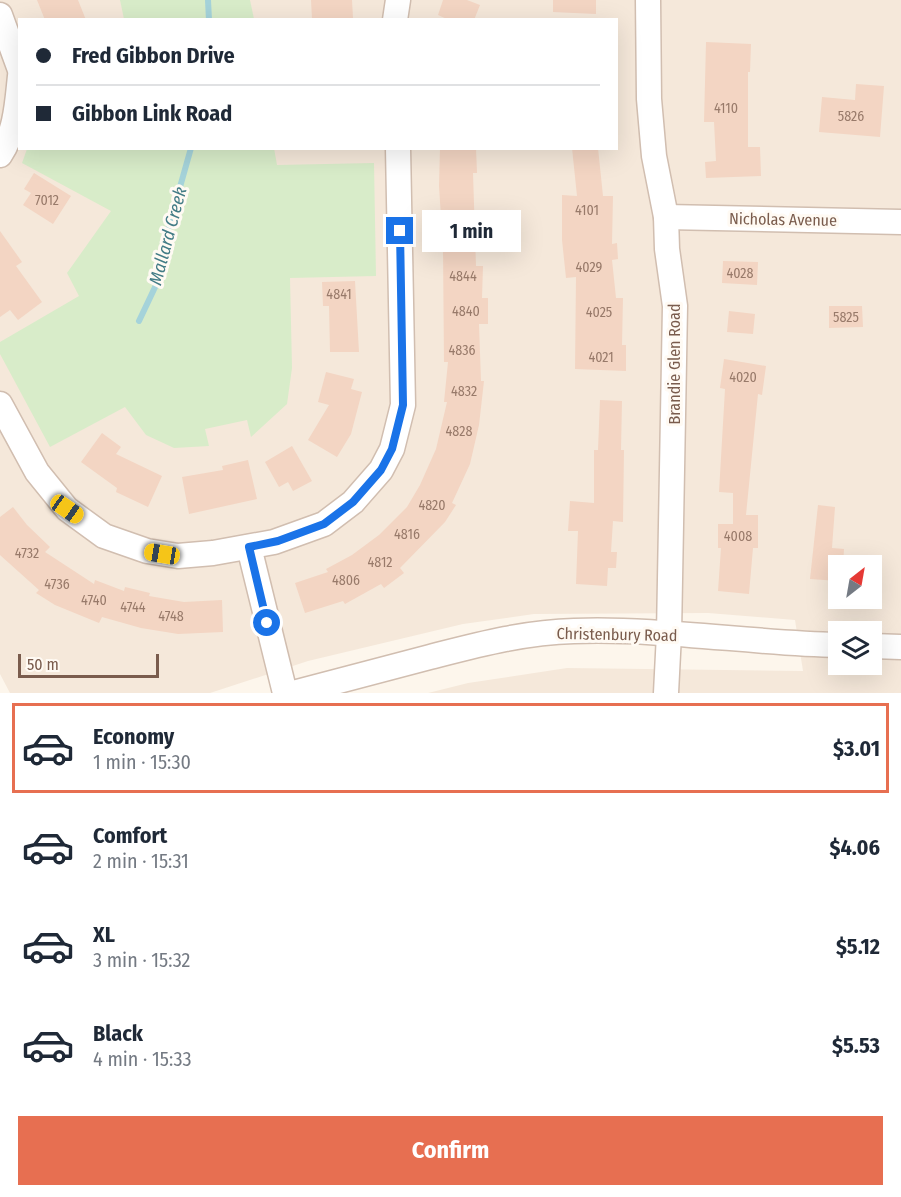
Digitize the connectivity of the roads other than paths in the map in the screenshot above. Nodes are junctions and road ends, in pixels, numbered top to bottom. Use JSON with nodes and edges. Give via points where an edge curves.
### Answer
{"nodes":[{"id":1,"x":398,"y":0,"type":"edge"},
{"id":2,"x":648,"y":0,"type":"edge"},
{"id":3,"x":0,"y":15,"type":"edge"},
{"id":4,"x":395,"y":18,"type":"edge"},
{"id":5,"x":18,"y":64,"type":"edge"},
{"id":6,"x":18,"y":96,"type":"edge"},
{"id":7,"x":398,"y":150,"type":"edge"},
{"id":8,"x":0,"y":155,"type":"edge"},
{"id":9,"x":666,"y":217,"type":"junction"},
{"id":10,"x":901,"y":222,"type":"edge"},
{"id":11,"x":0,"y":404,"type":"edge"},
{"id":12,"x":249,"y":547,"type":"junction"},
{"id":13,"x":669,"y":634,"type":"junction"},
{"id":14,"x":828,"y":645,"type":"edge"},
{"id":15,"x":882,"y":646,"type":"edge"},
{"id":16,"x":901,"y":647,"type":"edge"},
{"id":17,"x":285,"y":693,"type":"edge"},
{"id":18,"x":293,"y":693,"type":"edge"},
{"id":19,"x":666,"y":693,"type":"edge"}],
"edges":[{"from":1,"to":4,"type":"street"},
{"from":2,"to":9,"type":"street","name":"Brandie Glen Road","via":[[649,99],[654,156]]},
{"from":3,"to":5,"type":"street"},
{"from":6,"to":8,"type":"street","via":[[16,117]]},
{"from":7,"to":12,"type":"street","via":[[403,405],[392,449],[381,470],[353,502],[324,524]]},
{"from":9,"to":10,"type":"street","name":"Nicholas Avenue"},
{"from":9,"to":13,"type":"street","name":"Brandie Glen Road","via":[[675,306]]},
{"from":11,"to":12,"type":"street","via":[[37,472],[67,509],[104,536],[147,551],[178,556]]},
{"from":12,"to":17,"type":"street"},
{"from":13,"to":14,"type":"street","name":"Christenbury Road"},
{"from":13,"to":18,"type":"street","name":"Christenbury Road","via":[[535,634]]},
{"from":13,"to":19,"type":"street","name":"Brandie Glen Road"},
{"from":15,"to":16,"type":"street"}]}
